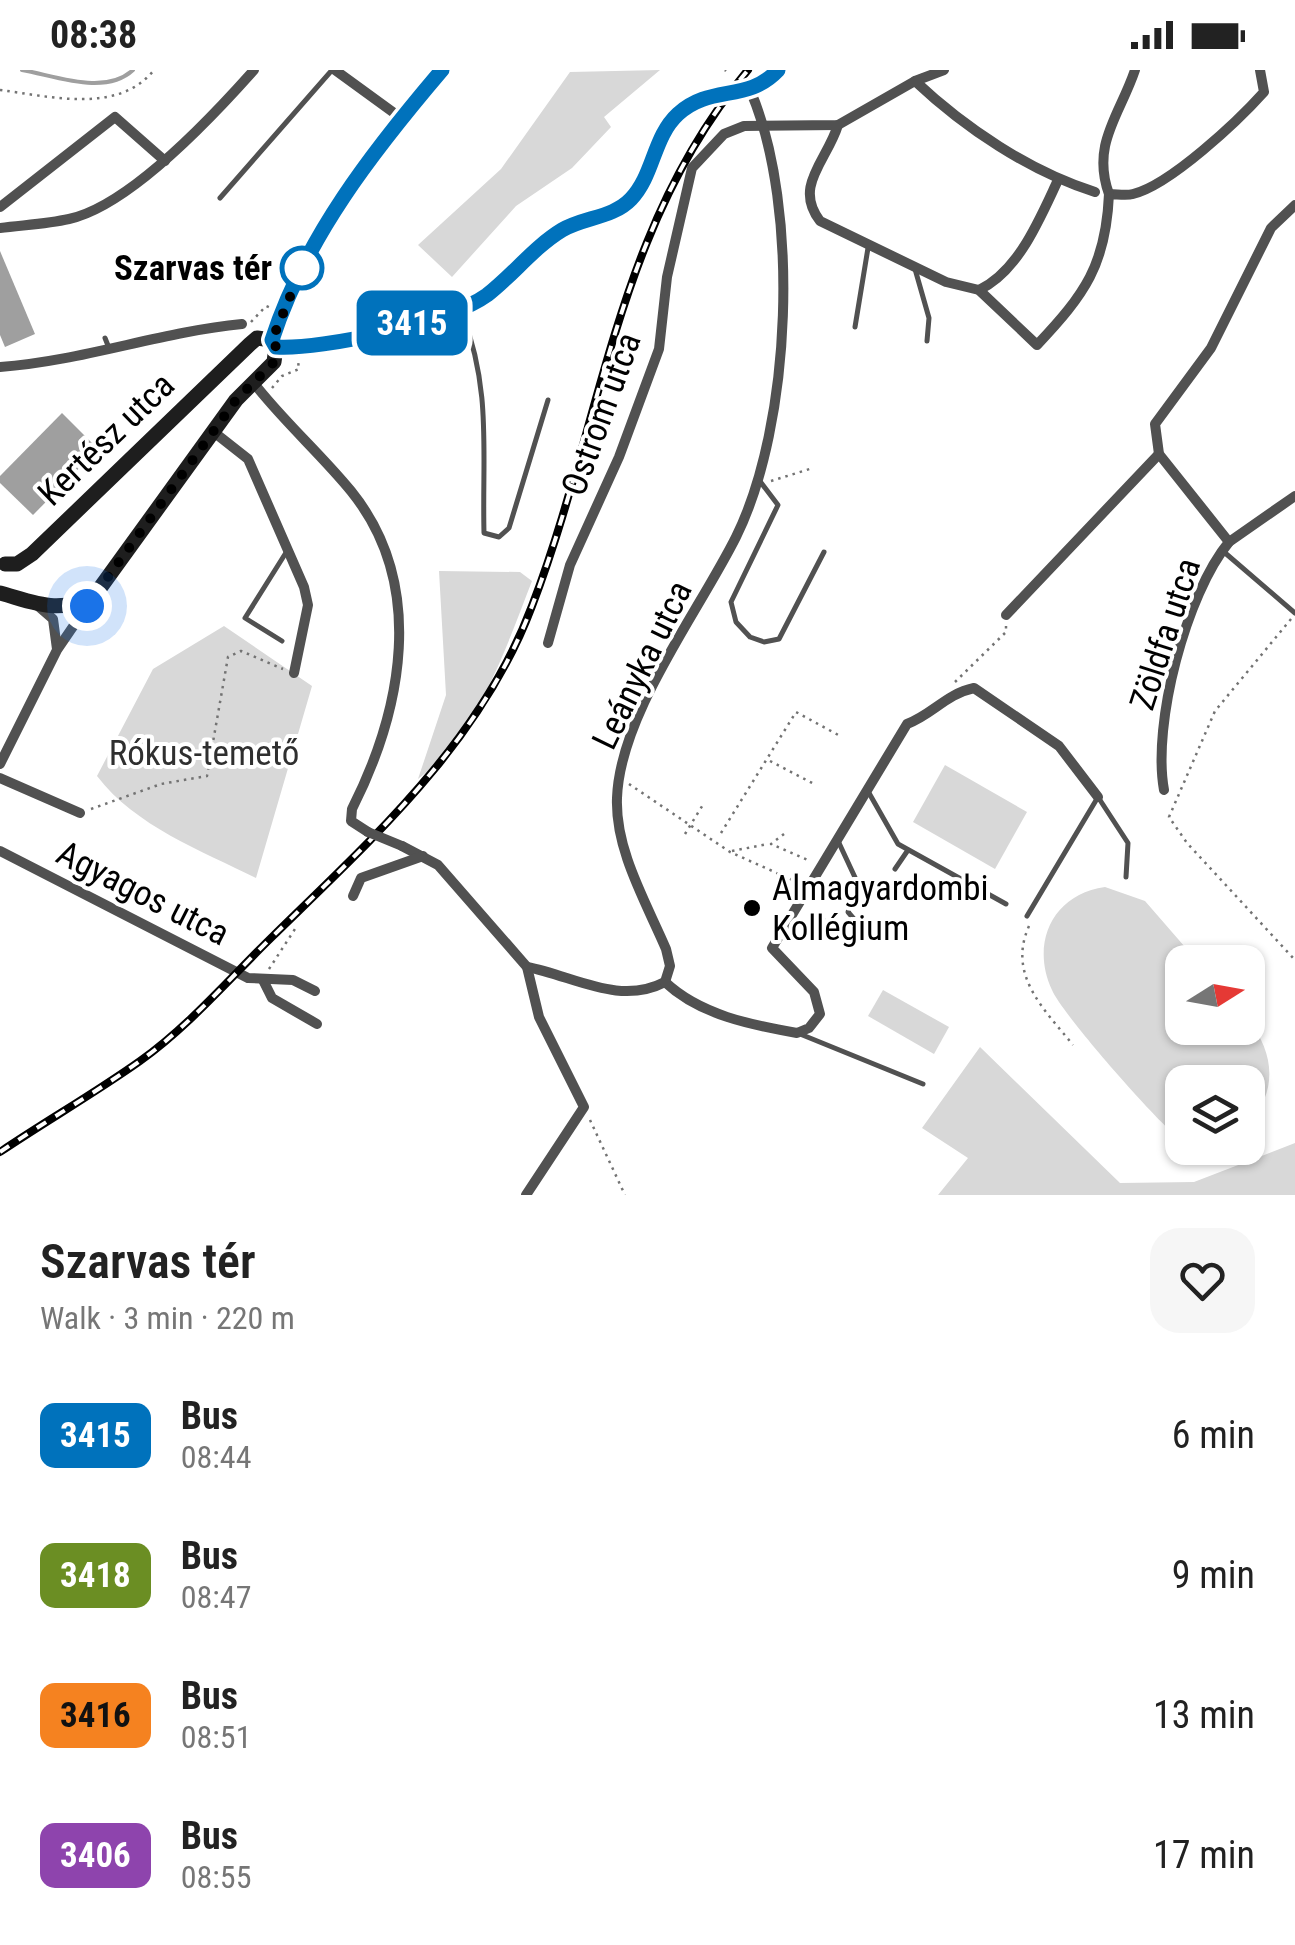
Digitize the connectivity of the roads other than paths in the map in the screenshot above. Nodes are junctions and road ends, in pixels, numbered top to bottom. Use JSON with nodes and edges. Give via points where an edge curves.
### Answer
{"nodes":[{"id":1,"x":254,"y":70,"type":"edge"},
{"id":2,"x":333,"y":70,"type":"edge"},
{"id":3,"x":442,"y":70,"type":"edge"},
{"id":4,"x":778,"y":70,"type":"edge"},
{"id":5,"x":944,"y":70,"type":"edge"},
{"id":6,"x":1260,"y":70,"type":"edge"},
{"id":7,"x":1131,"y":73,"type":"edge"},
{"id":8,"x":914,"y":81,"type":"junction"},
{"id":9,"x":751,"y":92,"type":"junction"},
{"id":10,"x":401,"y":118,"type":"junction"},
{"id":11,"x":838,"y":125,"type":"junction"},
{"id":12,"x":765,"y":126,"type":"junction"},
{"id":13,"x":165,"y":161,"type":"junction"},
{"id":14,"x":1058,"y":180,"type":"junction"},
{"id":15,"x":1095,"y":192,"type":"dead end"},
{"id":16,"x":1109,"y":194,"type":"junction"},
{"id":17,"x":220,"y":198,"type":"dead end"},
{"id":18,"x":1295,"y":205,"type":"edge"},
{"id":19,"x":0,"y":207,"type":"edge"},
{"id":20,"x":80,"y":215,"type":"junction"},
{"id":21,"x":0,"y":228,"type":"edge"},
{"id":22,"x":85,"y":228,"type":"dead end"},
{"id":23,"x":868,"y":248,"type":"junction"},
{"id":24,"x":915,"y":268,"type":"junction"},
{"id":25,"x":979,"y":290,"type":"junction"},
{"id":26,"x":461,"y":310,"type":"junction"},
{"id":27,"x":242,"y":324,"type":"road end"},
{"id":28,"x":855,"y":327,"type":"dead end"},
{"id":29,"x":927,"y":341,"type":"dead end"},
{"id":30,"x":246,"y":351,"type":"junction"},
{"id":31,"x":273,"y":354,"type":"junction"},
{"id":32,"x":0,"y":367,"type":"edge"},
{"id":33,"x":253,"y":382,"type":"junction"},
{"id":34,"x":548,"y":400,"type":"dead end"},
{"id":35,"x":215,"y":433,"type":"junction"},
{"id":36,"x":1159,"y":454,"type":"junction"},
{"id":37,"x":759,"y":480,"type":"junction"},
{"id":38,"x":1295,"y":496,"type":"edge"},
{"id":39,"x":1226,"y":546,"type":"junction"},
{"id":40,"x":288,"y":550,"type":"junction"},
{"id":41,"x":824,"y":552,"type":"dead end"},
{"id":42,"x":3,"y":563,"type":"edge"},
{"id":43,"x":0,"y":593,"type":"edge"},
{"id":44,"x":95,"y":596,"type":"junction"},
{"id":45,"x":38,"y":606,"type":"junction"},
{"id":46,"x":1295,"y":613,"type":"edge"},
{"id":47,"x":1006,"y":615,"type":"road end"},
{"id":48,"x":282,"y":641,"type":"dead end"},
{"id":49,"x":548,"y":643,"type":"dead end"},
{"id":50,"x":56,"y":650,"type":"junction"},
{"id":51,"x":294,"y":674,"type":"road end"},
{"id":52,"x":0,"y":764,"type":"edge"},
{"id":53,"x":0,"y":778,"type":"edge"},
{"id":54,"x":1164,"y":790,"type":"road end"},
{"id":55,"x":868,"y":791,"type":"junction"},
{"id":56,"x":1098,"y":797,"type":"junction"},
{"id":57,"x":80,"y":813,"type":"road end"},
{"id":58,"x":838,"y":840,"type":"junction"},
{"id":59,"x":0,"y":850,"type":"edge"},
{"id":60,"x":908,"y":850,"type":"junction"},
{"id":61,"x":424,"y":855,"type":"junction"},
{"id":62,"x":894,"y":869,"type":"dead end"},
{"id":63,"x":1126,"y":877,"type":"dead end"},
{"id":64,"x":352,"y":896,"type":"dead end"},
{"id":65,"x":1006,"y":904,"type":"dead end"},
{"id":66,"x":1028,"y":916,"type":"road end"},
{"id":67,"x":866,"y":933,"type":"dead end"},
{"id":68,"x":527,"y":967,"type":"junction"},
{"id":69,"x":263,"y":980,"type":"junction"},
{"id":70,"x":665,"y":982,"type":"junction"},
{"id":71,"x":316,"y":992,"type":"dead end"},
{"id":72,"x":317,"y":1024,"type":"dead end"},
{"id":73,"x":797,"y":1032,"type":"junction"},
{"id":74,"x":923,"y":1084,"type":"dead end"},
{"id":75,"x":526,"y":1195,"type":"edge"}],
"edges":[{"from":1,"to":13,"type":"street"},
{"from":2,"to":10,"type":"street"},
{"from":2,"to":17,"type":"lane"},
{"from":3,"to":10,"type":"street"},
{"from":4,"to":9,"type":"street"},
{"from":5,"to":8,"type":"street"},
{"from":6,"to":16,"type":"street","via":[[1264,92],[1248,111],[1158,182],[1131,195]]},
{"from":7,"to":16,"type":"street","via":[[1102,142]]},
{"from":8,"to":11,"type":"street"},
{"from":8,"to":14,"type":"street","via":[[957,121]]},
{"from":9,"to":12,"type":"street","name":"Leányka utca"},
{"from":9,"to":26,"type":"street","via":[[699,100],[672,121],[649,176],[626,204],[564,229]]},
{"from":10,"to":31,"type":"street","via":[[347,190],[281,313]]},
{"from":11,"to":12,"type":"street","name":"Ostrom utca"},
{"from":11,"to":23,"type":"street","via":[[807,205],[820,221]]},
{"from":12,"to":37,"type":"street","name":"Leányka utca","via":[[783,290],[780,384]]},
{"from":12,"to":49,"type":"street","name":"Ostrom utca","via":[[724,134],[685,184],[660,349],[570,564]]},
{"from":13,"to":19,"type":"street","via":[[114,117]]},
{"from":13,"to":20,"type":"street"},
{"from":14,"to":15,"type":"street"},
{"from":14,"to":25,"type":"street","via":[[1018,254]]},
{"from":16,"to":25,"type":"street","via":[[1105,247],[1094,276],[1038,345]]},
{"from":18,"to":36,"type":"street","via":[[1271,228],[1211,348],[1155,424]]},
{"from":20,"to":21,"type":"street"},
{"from":20,"to":22,"type":"lane"},
{"from":23,"to":24,"type":"street"},
{"from":23,"to":28,"type":"lane"},
{"from":24,"to":25,"type":"street"},
{"from":24,"to":29,"type":"lane","via":[[929,318]]},
{"from":26,"to":31,"type":"street","via":[[298,358]]},
{"from":26,"to":34,"type":"lane","via":[[487,428],[484,532],[499,536],[509,528]]},
{"from":27,"to":32,"type":"street"},
{"from":30,"to":31,"type":"street","via":[[254,366]]},
{"from":30,"to":31,"type":"street","name":"Kertész utca","via":[[257,338]]},
{"from":30,"to":42,"type":"street","name":"Kertész utca","via":[[32,554],[17,564]]},
{"from":31,"to":33,"type":"street"},
{"from":33,"to":35,"type":"street"},
{"from":33,"to":61,"type":"street","bridge":true,"via":[[373,522],[395,587],[400,663],[390,718],[351,822]]},
{"from":35,"to":40,"type":"street","via":[[248,459]]},
{"from":35,"to":44,"type":"street"},
{"from":36,"to":39,"type":"street","name":"Zöldfa utca"},
{"from":36,"to":47,"type":"street"},
{"from":37,"to":41,"type":"lane","via":[[778,504],[731,602],[750,638],[778,639]]},
{"from":37,"to":70,"type":"street","name":"Leányka utca","via":[[737,536],[635,725],[619,778],[620,828],[666,949]]},
{"from":38,"to":39,"type":"street"},
{"from":39,"to":46,"type":"lane"},
{"from":39,"to":54,"type":"street","name":"Zöldfa utca","via":[[1203,584],[1162,712],[1158,757]]},
{"from":40,"to":48,"type":"lane","via":[[246,618]]},
{"from":40,"to":51,"type":"street","via":[[308,606]]},
{"from":42,"to":43,"type":"street","via":[[10,581]]},
{"from":43,"to":45,"type":"street"},
{"from":44,"to":45,"type":"street","via":[[78,605]]},
{"from":44,"to":50,"type":"street"},
{"from":45,"to":50,"type":"street","via":[[53,619]]},
{"from":50,"to":52,"type":"street"},
{"from":53,"to":57,"type":"street"},
{"from":55,"to":56,"type":"street","via":[[907,724],[951,693],[974,688],[1059,746]]},
{"from":55,"to":58,"type":"street"},
{"from":55,"to":60,"type":"lane"},
{"from":56,"to":63,"type":"lane","via":[[1128,842]]},
{"from":56,"to":66,"type":"lane"},
{"from":58,"to":67,"type":"lane","via":[[859,886],[848,912]]},
{"from":58,"to":73,"type":"street","via":[[772,948],[814,992],[820,1014]]},
{"from":59,"to":69,"type":"street","name":"Agyagos utca","via":[[170,940]]},
{"from":60,"to":62,"type":"lane"},
{"from":60,"to":65,"type":"lane"},
{"from":61,"to":64,"type":"street","via":[[361,878]]},
{"from":61,"to":68,"type":"street"},
{"from":68,"to":70,"type":"street","via":[[619,992],[644,993]]},
{"from":68,"to":75,"type":"street","via":[[539,1017],[584,1107]]},
{"from":69,"to":71,"type":"street","name":"Agyagos utca","via":[[293,980]]},
{"from":69,"to":72,"type":"street","name":"Agyagos utca","via":[[272,998]]},
{"from":70,"to":73,"type":"street","via":[[710,1011]]},
{"from":73,"to":74,"type":"lane"}]}
